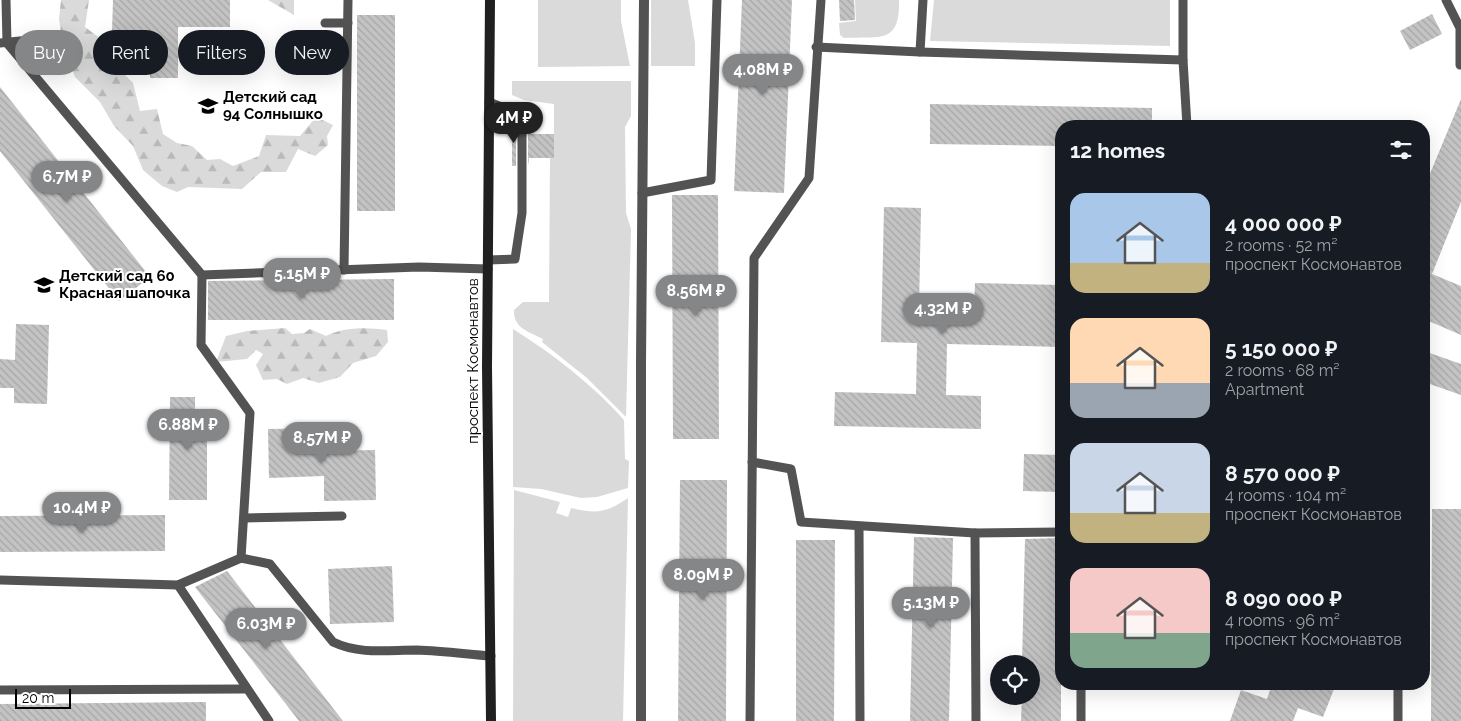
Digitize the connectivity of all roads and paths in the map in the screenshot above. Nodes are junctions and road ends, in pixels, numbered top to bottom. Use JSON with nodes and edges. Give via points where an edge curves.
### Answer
{"nodes":[{"id":1,"x":6,"y":0,"type":"edge"},
{"id":2,"x":348,"y":0,"type":"edge"},
{"id":3,"x":490,"y":0,"type":"edge"},
{"id":4,"x":644,"y":0,"type":"edge"},
{"id":5,"x":717,"y":0,"type":"edge"},
{"id":6,"x":821,"y":0,"type":"edge"},
{"id":7,"x":923,"y":0,"type":"edge"},
{"id":8,"x":1183,"y":0,"type":"edge"},
{"id":9,"x":1446,"y":0,"type":"edge"},
{"id":10,"x":326,"y":22,"type":"dead end"},
{"id":11,"x":348,"y":24,"type":"junction"},
{"id":12,"x":3,"y":43,"type":"edge"},
{"id":13,"x":816,"y":46,"type":"junction"},
{"id":14,"x":920,"y":52,"type":"junction"},
{"id":15,"x":1183,"y":60,"type":"junction"},
{"id":16,"x":1460,"y":65,"type":"edge"},
{"id":17,"x":489,"y":102,"type":"junction"},
{"id":18,"x":1187,"y":120,"type":"edge"},
{"id":19,"x":642,"y":193,"type":"junction"},
{"id":20,"x":488,"y":265,"type":"junction"},
{"id":21,"x":344,"y":270,"type":"junction"},
{"id":22,"x":202,"y":275,"type":"junction"},
{"id":23,"x":752,"y":462,"type":"junction"},
{"id":24,"x":342,"y":516,"type":"dead end"},
{"id":25,"x":244,"y":518,"type":"junction"},
{"id":26,"x":859,"y":527,"type":"junction"},
{"id":27,"x":1055,"y":532,"type":"edge"},
{"id":28,"x":975,"y":533,"type":"junction"},
{"id":29,"x":241,"y":558,"type":"junction"},
{"id":30,"x":0,"y":580,"type":"edge"},
{"id":31,"x":178,"y":585,"type":"junction"},
{"id":32,"x":491,"y":656,"type":"junction"},
{"id":33,"x":246,"y":689,"type":"junction"},
{"id":34,"x":0,"y":690,"type":"edge"},
{"id":35,"x":1081,"y":690,"type":"edge"},
{"id":36,"x":1398,"y":690,"type":"edge"},
{"id":37,"x":269,"y":721,"type":"edge"},
{"id":38,"x":490,"y":721,"type":"edge"},
{"id":39,"x":641,"y":721,"type":"edge"},
{"id":40,"x":750,"y":721,"type":"edge"},
{"id":41,"x":860,"y":721,"type":"edge"},
{"id":42,"x":976,"y":721,"type":"edge"},
{"id":43,"x":1081,"y":721,"type":"edge"},
{"id":44,"x":1398,"y":721,"type":"edge"}],
"edges":[{"from":1,"to":12,"type":"lane"},
{"from":2,"to":11,"type":"lane"},
{"from":3,"to":17,"type":"main road","name":"проспект Космонавтов"},
{"from":4,"to":19,"type":"street"},
{"from":5,"to":19,"type":"lane","via":[[711,180]]},
{"from":6,"to":13,"type":"lane"},
{"from":7,"to":14,"type":"lane"},
{"from":8,"to":15,"type":"lane"},
{"from":9,"to":16,"type":"lane","via":[[1460,28]]},
{"from":10,"to":11,"type":"lane"},
{"from":11,"to":21,"type":"lane"},
{"from":12,"to":22,"type":"lane"},
{"from":13,"to":14,"type":"lane"},
{"from":13,"to":23,"type":"lane","via":[[809,178],[754,258]]},
{"from":14,"to":15,"type":"lane"},
{"from":15,"to":18,"type":"lane"},
{"from":17,"to":20,"type":"main road","name":"проспект Космонавтов"},
{"from":17,"to":20,"type":"lane","via":[[522,116],[522,213],[515,259]]},
{"from":19,"to":39,"type":"street"},
{"from":20,"to":21,"type":"lane"},
{"from":20,"to":32,"type":"main road","name":"проспект Космонавтов"},
{"from":21,"to":22,"type":"lane"},
{"from":22,"to":25,"type":"lane","via":[[201,346],[250,413]]},
{"from":23,"to":26,"type":"lane","via":[[791,469],[801,522]]},
{"from":23,"to":40,"type":"lane"},
{"from":24,"to":25,"type":"lane"},
{"from":25,"to":29,"type":"lane"},
{"from":26,"to":28,"type":"lane"},
{"from":26,"to":41,"type":"lane"},
{"from":27,"to":28,"type":"lane"},
{"from":28,"to":42,"type":"lane"},
{"from":29,"to":31,"type":"lane"},
{"from":29,"to":32,"type":"lane","via":[[270,564],[333,642],[345,648]]},
{"from":30,"to":31,"type":"lane"},
{"from":31,"to":33,"type":"lane"},
{"from":32,"to":38,"type":"main road","name":"проспект Космонавтов"},
{"from":33,"to":34,"type":"lane"},
{"from":33,"to":37,"type":"lane"},
{"from":35,"to":43,"type":"lane"},
{"from":36,"to":44,"type":"lane"}]}
